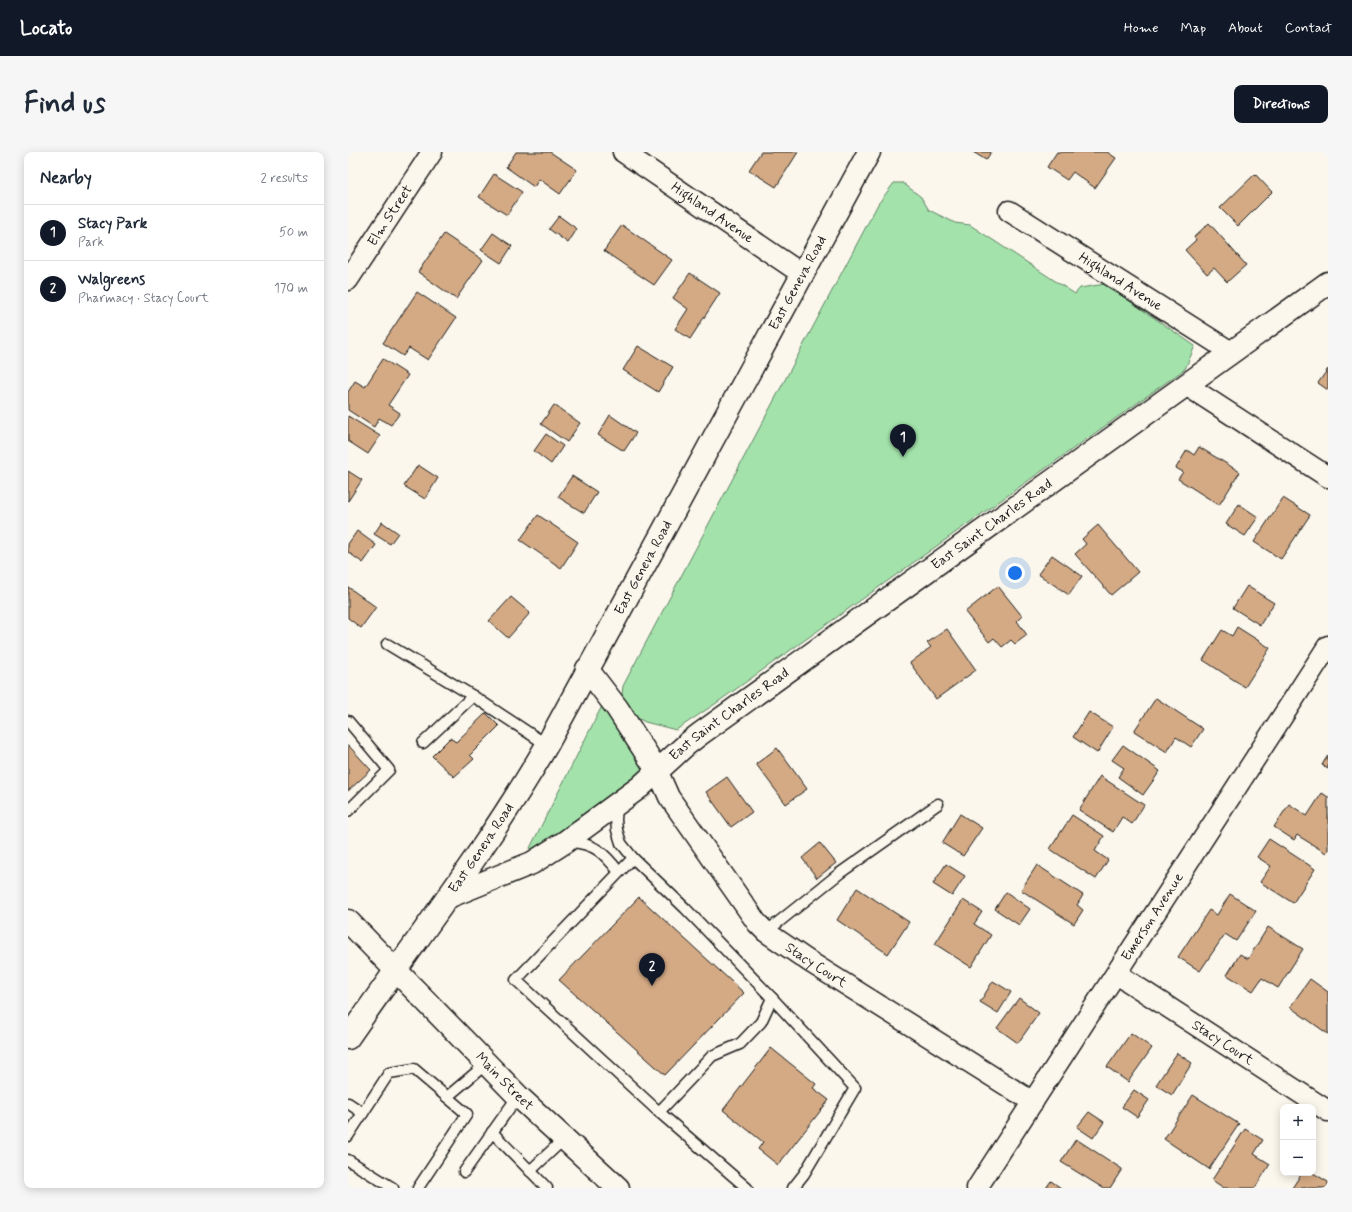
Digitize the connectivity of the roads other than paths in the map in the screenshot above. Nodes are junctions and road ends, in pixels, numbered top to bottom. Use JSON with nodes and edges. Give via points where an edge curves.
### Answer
{"nodes":[{"id":1,"x":432,"y":152,"type":"edge"},
{"id":2,"x":623,"y":152,"type":"edge"},
{"id":3,"x":869,"y":152,"type":"edge"},
{"id":4,"x":1009,"y":211,"type":"dead end"},
{"id":5,"x":802,"y":274,"type":"junction"},
{"id":6,"x":348,"y":280,"type":"edge"},
{"id":7,"x":1328,"y":283,"type":"edge"},
{"id":8,"x":1232,"y":352,"type":"junction"},
{"id":9,"x":1186,"y":385,"type":"junction"},
{"id":10,"x":1328,"y":477,"type":"edge"},
{"id":11,"x":387,"y":644,"type":"dead end"},
{"id":12,"x":1328,"y":646,"type":"edge"},
{"id":13,"x":587,"y":669,"type":"junction"},
{"id":14,"x":473,"y":696,"type":"junction"},
{"id":15,"x":348,"y":721,"type":"edge"},
{"id":16,"x":423,"y":743,"type":"dead end"},
{"id":17,"x":547,"y":745,"type":"junction"},
{"id":18,"x":657,"y":770,"type":"junction"},
{"id":19,"x":618,"y":803,"type":"junction"},
{"id":20,"x":938,"y":804,"type":"dead end"},
{"id":21,"x":348,"y":810,"type":"edge"},
{"id":22,"x":565,"y":842,"type":"junction"},
{"id":23,"x":633,"y":858,"type":"junction"},
{"id":24,"x":619,"y":872,"type":"junction"},
{"id":25,"x":448,"y":897,"type":"junction"},
{"id":26,"x":348,"y":921,"type":"edge"},
{"id":27,"x":766,"y":932,"type":"junction"},
{"id":28,"x":395,"y":969,"type":"junction"},
{"id":29,"x":1117,"y":974,"type":"junction"},
{"id":30,"x":772,"y":998,"type":"junction"},
{"id":31,"x":348,"y":1038,"type":"edge"},
{"id":32,"x":486,"y":1064,"type":"junction"},
{"id":33,"x":518,"y":1096,"type":"junction"},
{"id":34,"x":447,"y":1097,"type":"junction"},
{"id":35,"x":1033,"y":1102,"type":"junction"},
{"id":36,"x":348,"y":1103,"type":"edge"},
{"id":37,"x":659,"y":1112,"type":"junction"},
{"id":38,"x":1328,"y":1112,"type":"edge"},
{"id":39,"x":363,"y":1113,"type":"junction"},
{"id":40,"x":492,"y":1132,"type":"junction"},
{"id":41,"x":348,"y":1136,"type":"edge"},
{"id":42,"x":564,"y":1139,"type":"junction"},
{"id":43,"x":348,"y":1160,"type":"edge"},
{"id":44,"x":530,"y":1171,"type":"junction"},
{"id":45,"x":464,"y":1172,"type":"dead end"},
{"id":46,"x":393,"y":1188,"type":"edge"},
{"id":47,"x":418,"y":1188,"type":"edge"},
{"id":48,"x":547,"y":1188,"type":"edge"},
{"id":49,"x":618,"y":1188,"type":"edge"},
{"id":50,"x":747,"y":1188,"type":"edge"},
{"id":51,"x":793,"y":1188,"type":"edge"},
{"id":52,"x":978,"y":1188,"type":"edge"}],
"edges":[{"from":1,"to":6,"type":"street","name":"Elm Street"},
{"from":2,"to":5,"type":"street","name":"Highland Avenue"},
{"from":3,"to":5,"type":"street","name":"East Geneva Road"},
{"from":4,"to":8,"type":"street","name":"Highland Avenue"},
{"from":5,"to":13,"type":"street","name":"East Geneva Road"},
{"from":7,"to":8,"type":"street","name":"East Saint Charles Road"},
{"from":8,"to":9,"type":"street","name":"East Saint Charles Road"},
{"from":9,"to":10,"type":"street"},
{"from":9,"to":18,"type":"street","name":"East Saint Charles Road","via":[[700,734]]},
{"from":11,"to":14,"type":"lane"},
{"from":12,"to":29,"type":"street","name":"Emerson Avenue"},
{"from":13,"to":17,"type":"street","name":"East Geneva Road"},
{"from":13,"to":18,"type":"street","via":[[617,708]]},
{"from":14,"to":16,"type":"lane"},
{"from":14,"to":17,"type":"lane"},
{"from":15,"to":21,"type":"lane","via":[[389,770]]},
{"from":17,"to":25,"type":"street","name":"East Geneva Road","via":[[518,794]]},
{"from":18,"to":19,"type":"street","name":"East Saint Charles Road"},
{"from":18,"to":27,"type":"street","name":"Stacy Court","via":[[669,796],[757,923]]},
{"from":19,"to":22,"type":"street","name":"East Saint Charles Road"},
{"from":19,"to":23,"type":"lane","via":[[617,830],[621,843]]},
{"from":20,"to":27,"type":"lane","via":[[840,873]]},
{"from":22,"to":24,"type":"lane","via":[[583,842],[599,850]]},
{"from":22,"to":25,"type":"street","name":"East Saint Charles Road","via":[[532,863]]},
{"from":23,"to":24,"type":"lane"},
{"from":23,"to":30,"type":"lane"},
{"from":24,"to":37,"type":"lane","via":[[516,980]]},
{"from":25,"to":28,"type":"street","name":"East Geneva Road"},
{"from":26,"to":28,"type":"street","name":"Main Street"},
{"from":27,"to":35,"type":"street","name":"Stacy Court"},
{"from":28,"to":31,"type":"street"},
{"from":28,"to":32,"type":"street","name":"Main Street"},
{"from":29,"to":35,"type":"street","name":"Emerson Avenue"},
{"from":29,"to":38,"type":"street","name":"Stacy Court"},
{"from":30,"to":37,"type":"lane","via":[[761,1022],[740,1044],[712,1056]]},
{"from":30,"to":51,"type":"lane","via":[[855,1088]]},
{"from":32,"to":33,"type":"street","name":"Main Street"},
{"from":32,"to":34,"type":"lane"},
{"from":33,"to":40,"type":"lane"},
{"from":33,"to":42,"type":"street","name":"Main Street"},
{"from":34,"to":39,"type":"lane","via":[[414,1069],[389,1073]]},
{"from":34,"to":47,"type":"lane","via":[[467,1114]]},
{"from":35,"to":52,"type":"street","name":"Emerson Avenue"},
{"from":36,"to":39,"type":"lane"},
{"from":37,"to":50,"type":"lane"},
{"from":39,"to":41,"type":"lane"},
{"from":40,"to":44,"type":"lane"},
{"from":40,"to":45,"type":"lane"},
{"from":42,"to":44,"type":"lane"},
{"from":42,"to":49,"type":"street","name":"Main Street"},
{"from":43,"to":46,"type":"lane"},
{"from":44,"to":48,"type":"lane"}]}
